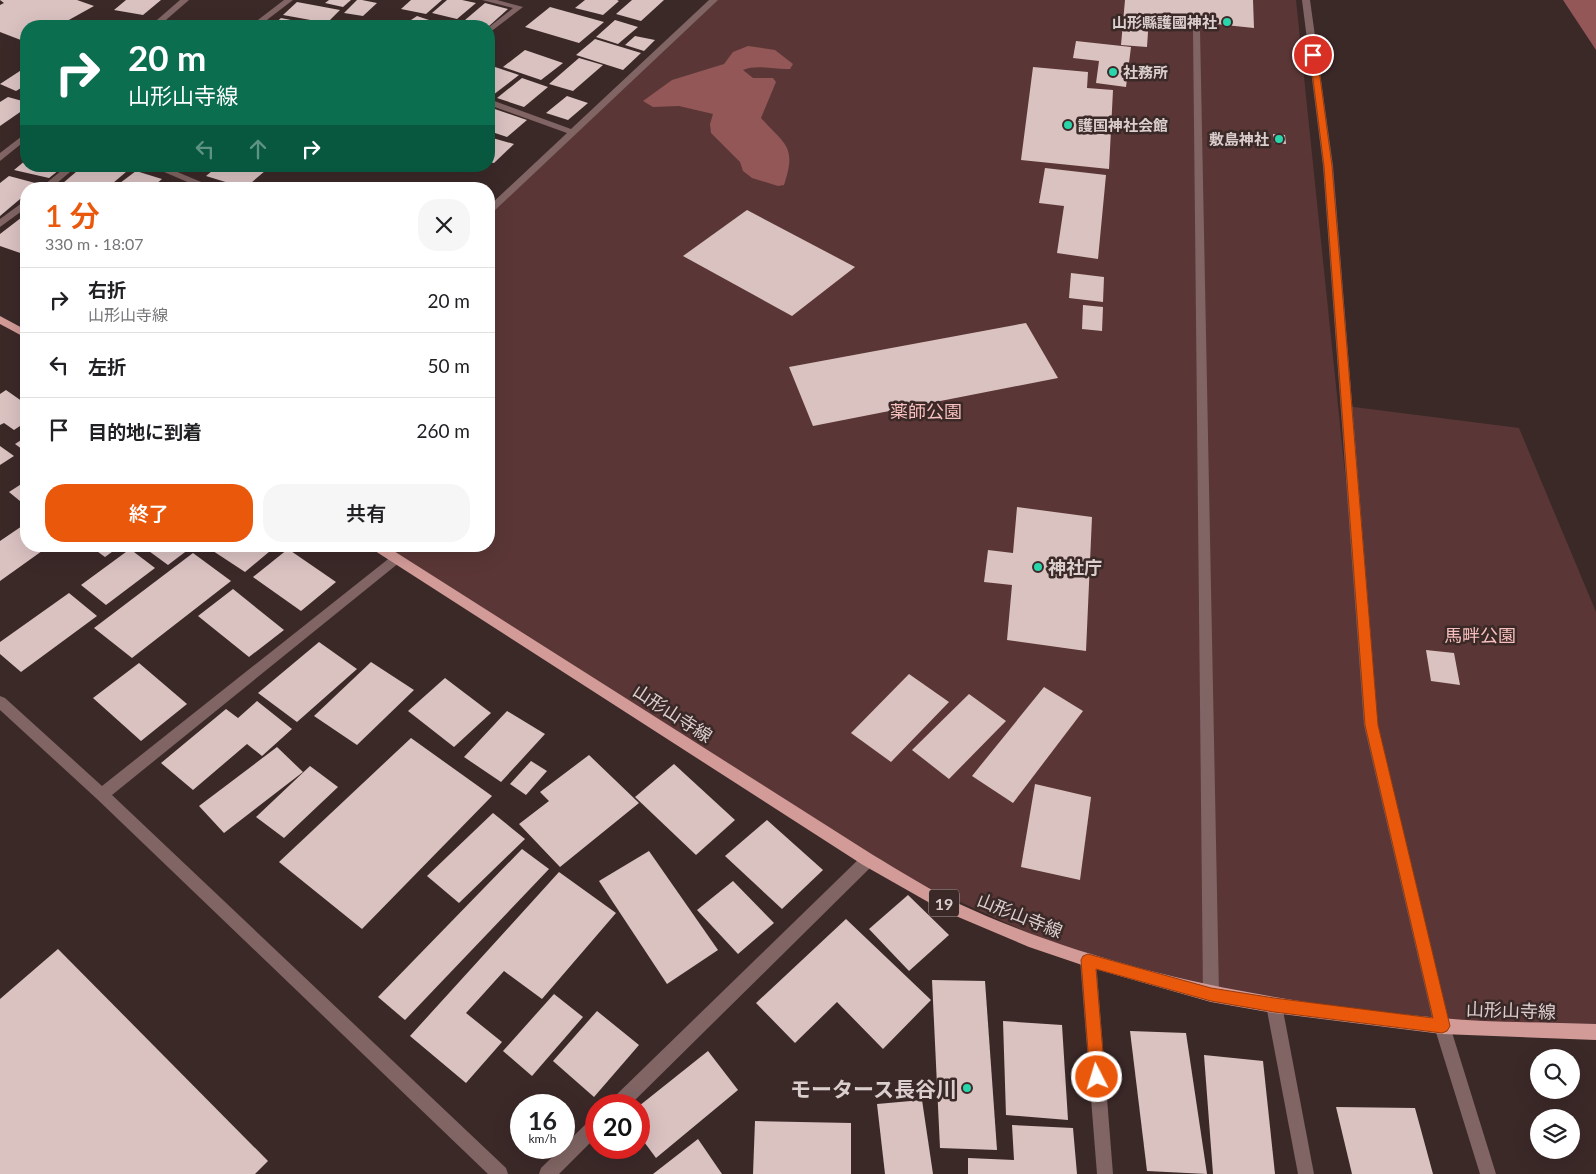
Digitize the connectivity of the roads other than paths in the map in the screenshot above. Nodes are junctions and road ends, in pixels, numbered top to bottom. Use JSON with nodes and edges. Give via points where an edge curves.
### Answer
{"nodes":[{"id":1,"x":185,"y":0,"type":"edge"},
{"id":2,"x":289,"y":0,"type":"edge"},
{"id":3,"x":486,"y":0,"type":"edge"},
{"id":4,"x":529,"y":0,"type":"edge"},
{"id":5,"x":714,"y":0,"type":"edge"},
{"id":6,"x":1306,"y":0,"type":"edge"},
{"id":7,"x":520,"y":7,"type":"junction"},
{"id":8,"x":161,"y":20,"type":"edge"},
{"id":9,"x":262,"y":20,"type":"edge"},
{"id":10,"x":495,"y":26,"type":"edge"},
{"id":11,"x":1196,"y":30,"type":"dead end"},
{"id":12,"x":495,"y":104,"type":"edge"},
{"id":13,"x":572,"y":132,"type":"junction"},
{"id":14,"x":20,"y":141,"type":"edge"},
{"id":15,"x":0,"y":158,"type":"edge"},
{"id":16,"x":65,"y":172,"type":"edge"},
{"id":17,"x":169,"y":172,"type":"edge"},
{"id":18,"x":53,"y":182,"type":"edge"},
{"id":19,"x":195,"y":182,"type":"edge"},
{"id":20,"x":495,"y":205,"type":"edge"},
{"id":21,"x":20,"y":208,"type":"edge"},
{"id":22,"x":0,"y":224,"type":"edge"},
{"id":23,"x":0,"y":319,"type":"edge"},
{"id":24,"x":20,"y":331,"type":"edge"},
{"id":25,"x":385,"y":552,"type":"edge"},
{"id":26,"x":396,"y":559,"type":"junction"},
{"id":27,"x":0,"y":702,"type":"edge"},
{"id":28,"x":102,"y":795,"type":"junction"},
{"id":29,"x":868,"y":860,"type":"junction"},
{"id":30,"x":1088,"y":960,"type":"junction"},
{"id":31,"x":1211,"y":994,"type":"junction"},
{"id":32,"x":1274,"y":1005,"type":"junction"},
{"id":33,"x":1442,"y":1026,"type":"junction"},
{"id":34,"x":1596,"y":1032,"type":"edge"},
{"id":35,"x":629,"y":1094,"type":"edge"},
{"id":36,"x":585,"y":1137,"type":"edge"},
{"id":37,"x":500,"y":1174,"type":"edge"},
{"id":38,"x":547,"y":1174,"type":"edge"},
{"id":39,"x":1105,"y":1174,"type":"edge"},
{"id":40,"x":1306,"y":1174,"type":"edge"},
{"id":41,"x":1488,"y":1174,"type":"edge"}],
"edges":[{"from":1,"to":8,"type":"street"},
{"from":2,"to":9,"type":"street"},
{"from":3,"to":7,"type":"street"},
{"from":4,"to":7,"type":"street"},
{"from":5,"to":13,"type":"street"},
{"from":6,"to":33,"type":"street","via":[[1328,166],[1371,725]]},
{"from":7,"to":10,"type":"street"},
{"from":11,"to":31,"type":"street"},
{"from":12,"to":13,"type":"street"},
{"from":13,"to":20,"type":"street"},
{"from":14,"to":15,"type":"street"},
{"from":16,"to":18,"type":"street"},
{"from":17,"to":19,"type":"street"},
{"from":21,"to":22,"type":"street"},
{"from":23,"to":24,"type":"main road"},
{"from":25,"to":26,"type":"main road","name":"山形山寺線","number":"19"},
{"from":26,"to":28,"type":"street"},
{"from":26,"to":29,"type":"main road","name":"山形山寺線","number":"19"},
{"from":27,"to":28,"type":"street"},
{"from":28,"to":37,"type":"street"},
{"from":29,"to":30,"type":"main road","name":"山形山寺線","number":"19","via":[[949,906],[1029,940]]},
{"from":29,"to":35,"type":"street"},
{"from":30,"to":31,"type":"main road","name":"山形山寺線","number":"19"},
{"from":30,"to":39,"type":"street"},
{"from":31,"to":32,"type":"main road","name":"山形山寺線","number":"19"},
{"from":32,"to":33,"type":"main road","name":"山形山寺線","number":"19"},
{"from":32,"to":40,"type":"street"},
{"from":33,"to":34,"type":"main road","name":"山形山寺線","number":"19"},
{"from":33,"to":41,"type":"street"},
{"from":36,"to":38,"type":"street"}]}
